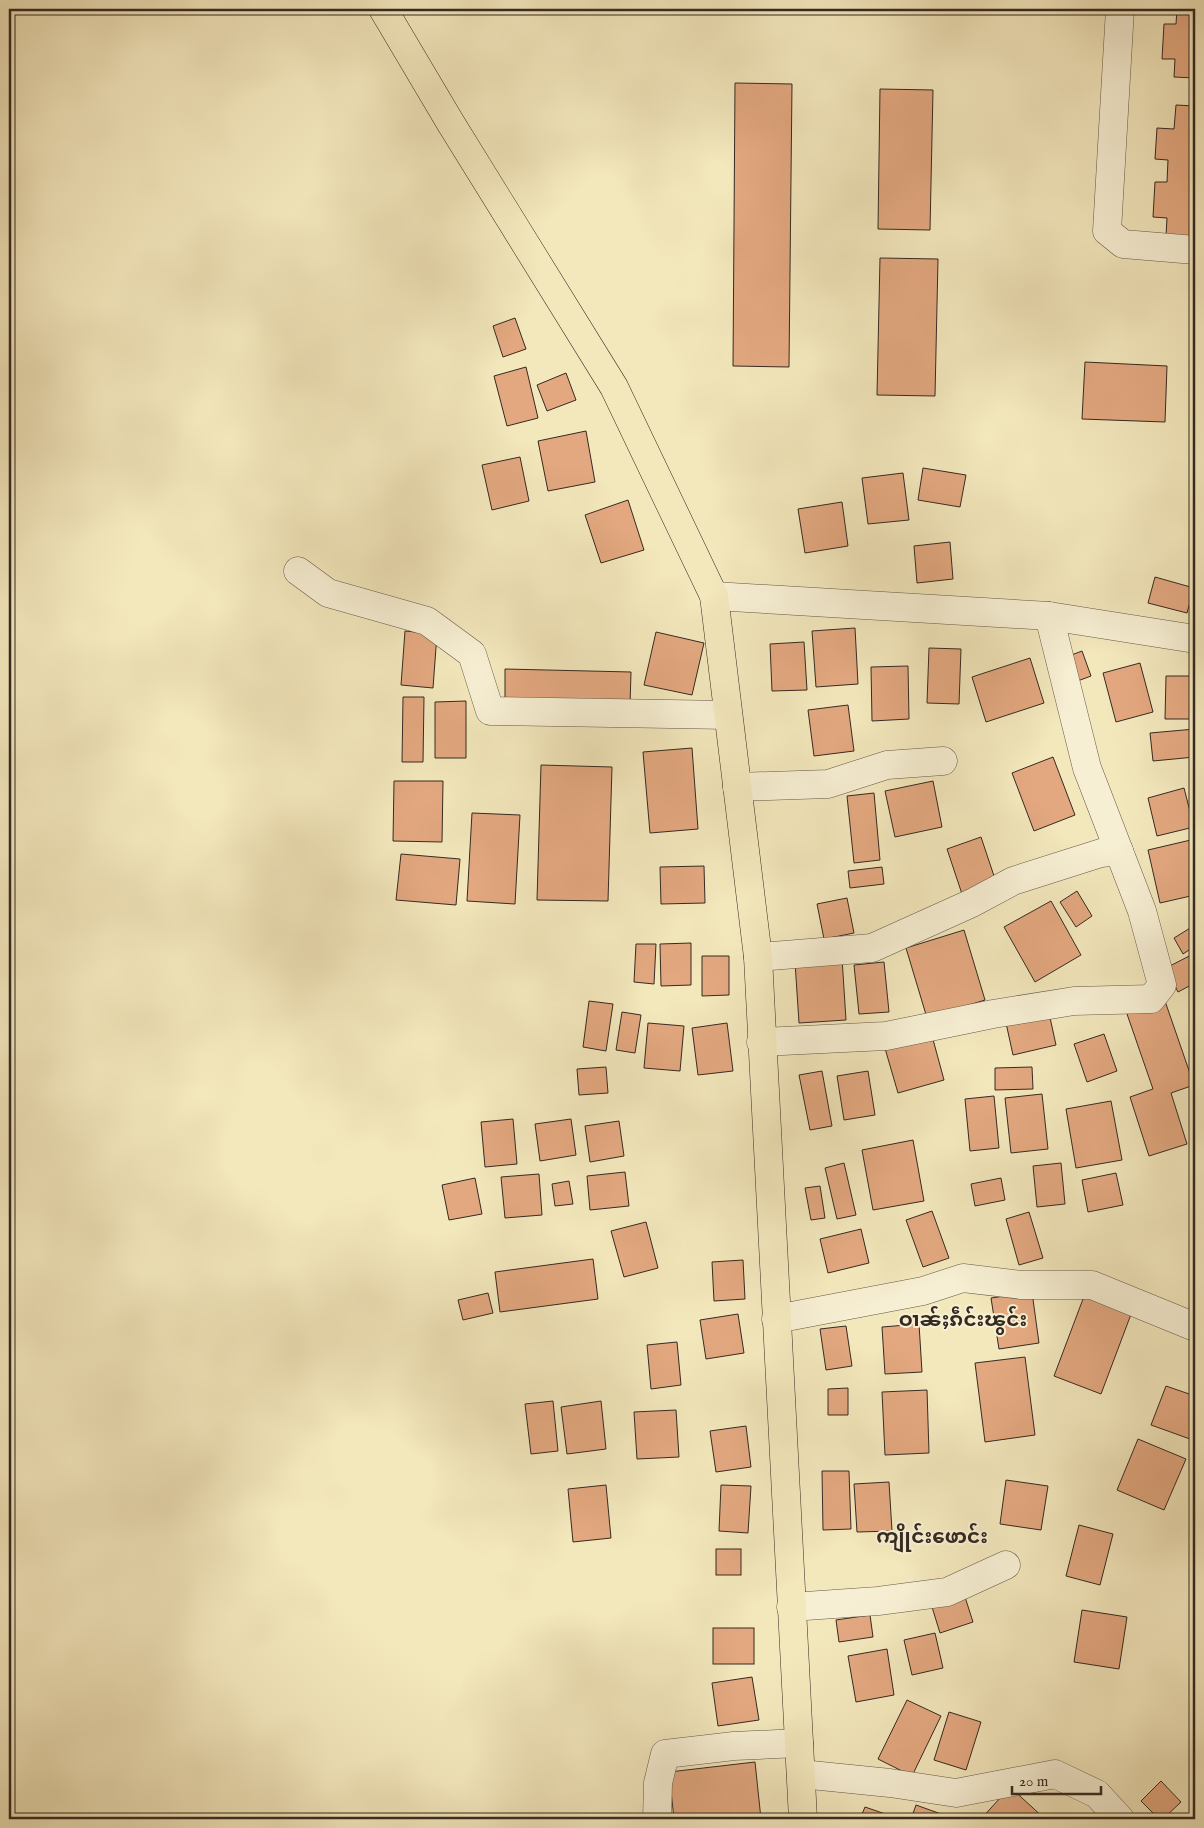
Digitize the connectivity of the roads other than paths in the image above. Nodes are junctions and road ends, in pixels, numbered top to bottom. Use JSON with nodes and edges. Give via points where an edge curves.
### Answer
{"nodes":[{"id":1,"x":383,"y":9,"type":"edge"},
{"id":2,"x":1120,"y":9,"type":"edge"},
{"id":3,"x":1195,"y":250,"type":"edge"},
{"id":4,"x":298,"y":571,"type":"dead end"},
{"id":5,"x":714,"y":596,"type":"junction"},
{"id":6,"x":1049,"y":616,"type":"junction"},
{"id":7,"x":1195,"y":639,"type":"edge"},
{"id":8,"x":728,"y":714,"type":"junction"},
{"id":9,"x":943,"y":761,"type":"dead end"},
{"id":10,"x":737,"y":786,"type":"junction"},
{"id":11,"x":1119,"y":851,"type":"junction"},
{"id":12,"x":758,"y":957,"type":"junction"},
{"id":13,"x":761,"y":1042,"type":"junction"},
{"id":14,"x":776,"y":1319,"type":"junction"},
{"id":15,"x":1195,"y":1327,"type":"edge"},
{"id":16,"x":1006,"y":1565,"type":"dead end"},
{"id":17,"x":791,"y":1607,"type":"junction"},
{"id":18,"x":799,"y":1743,"type":"junction"},
{"id":19,"x":801,"y":1774,"type":"junction"},
{"id":20,"x":657,"y":1819,"type":"edge"},
{"id":21,"x":803,"y":1819,"type":"edge"},
{"id":22,"x":1120,"y":1819,"type":"edge"}],
"edges":[{"from":1,"to":5,"type":"highway","via":[[614,387]]},
{"from":2,"to":3,"type":"street","via":[[1107,231],[1123,244]]},
{"from":4,"to":8,"type":"street","via":[[328,593],[427,621],[472,654],[490,711]]},
{"from":5,"to":6,"type":"street"},
{"from":5,"to":8,"type":"highway"},
{"from":6,"to":7,"type":"street"},
{"from":6,"to":11,"type":"street","via":[[1087,768]]},
{"from":8,"to":10,"type":"highway"},
{"from":9,"to":10,"type":"street","via":[[887,765],[828,784]]},
{"from":10,"to":12,"type":"highway"},
{"from":11,"to":12,"type":"street","via":[[1101,853],[1014,881],[872,948]]},
{"from":11,"to":13,"type":"street","via":[[1142,911],[1162,985],[1151,999],[1074,1001],[886,1036]]},
{"from":12,"to":13,"type":"highway"},
{"from":13,"to":14,"type":"highway"},
{"from":14,"to":15,"type":"street","via":[[923,1291],[963,1278],[1022,1284],[1092,1285]]},
{"from":14,"to":17,"type":"highway"},
{"from":16,"to":17,"type":"street","via":[[947,1592]]},
{"from":17,"to":18,"type":"highway"},
{"from":18,"to":19,"type":"highway"},
{"from":18,"to":20,"type":"street","via":[[665,1754],[658,1784]]},
{"from":19,"to":21,"type":"highway"},
{"from":19,"to":22,"type":"street","via":[[956,1793],[1055,1774],[1097,1794]]}]}
